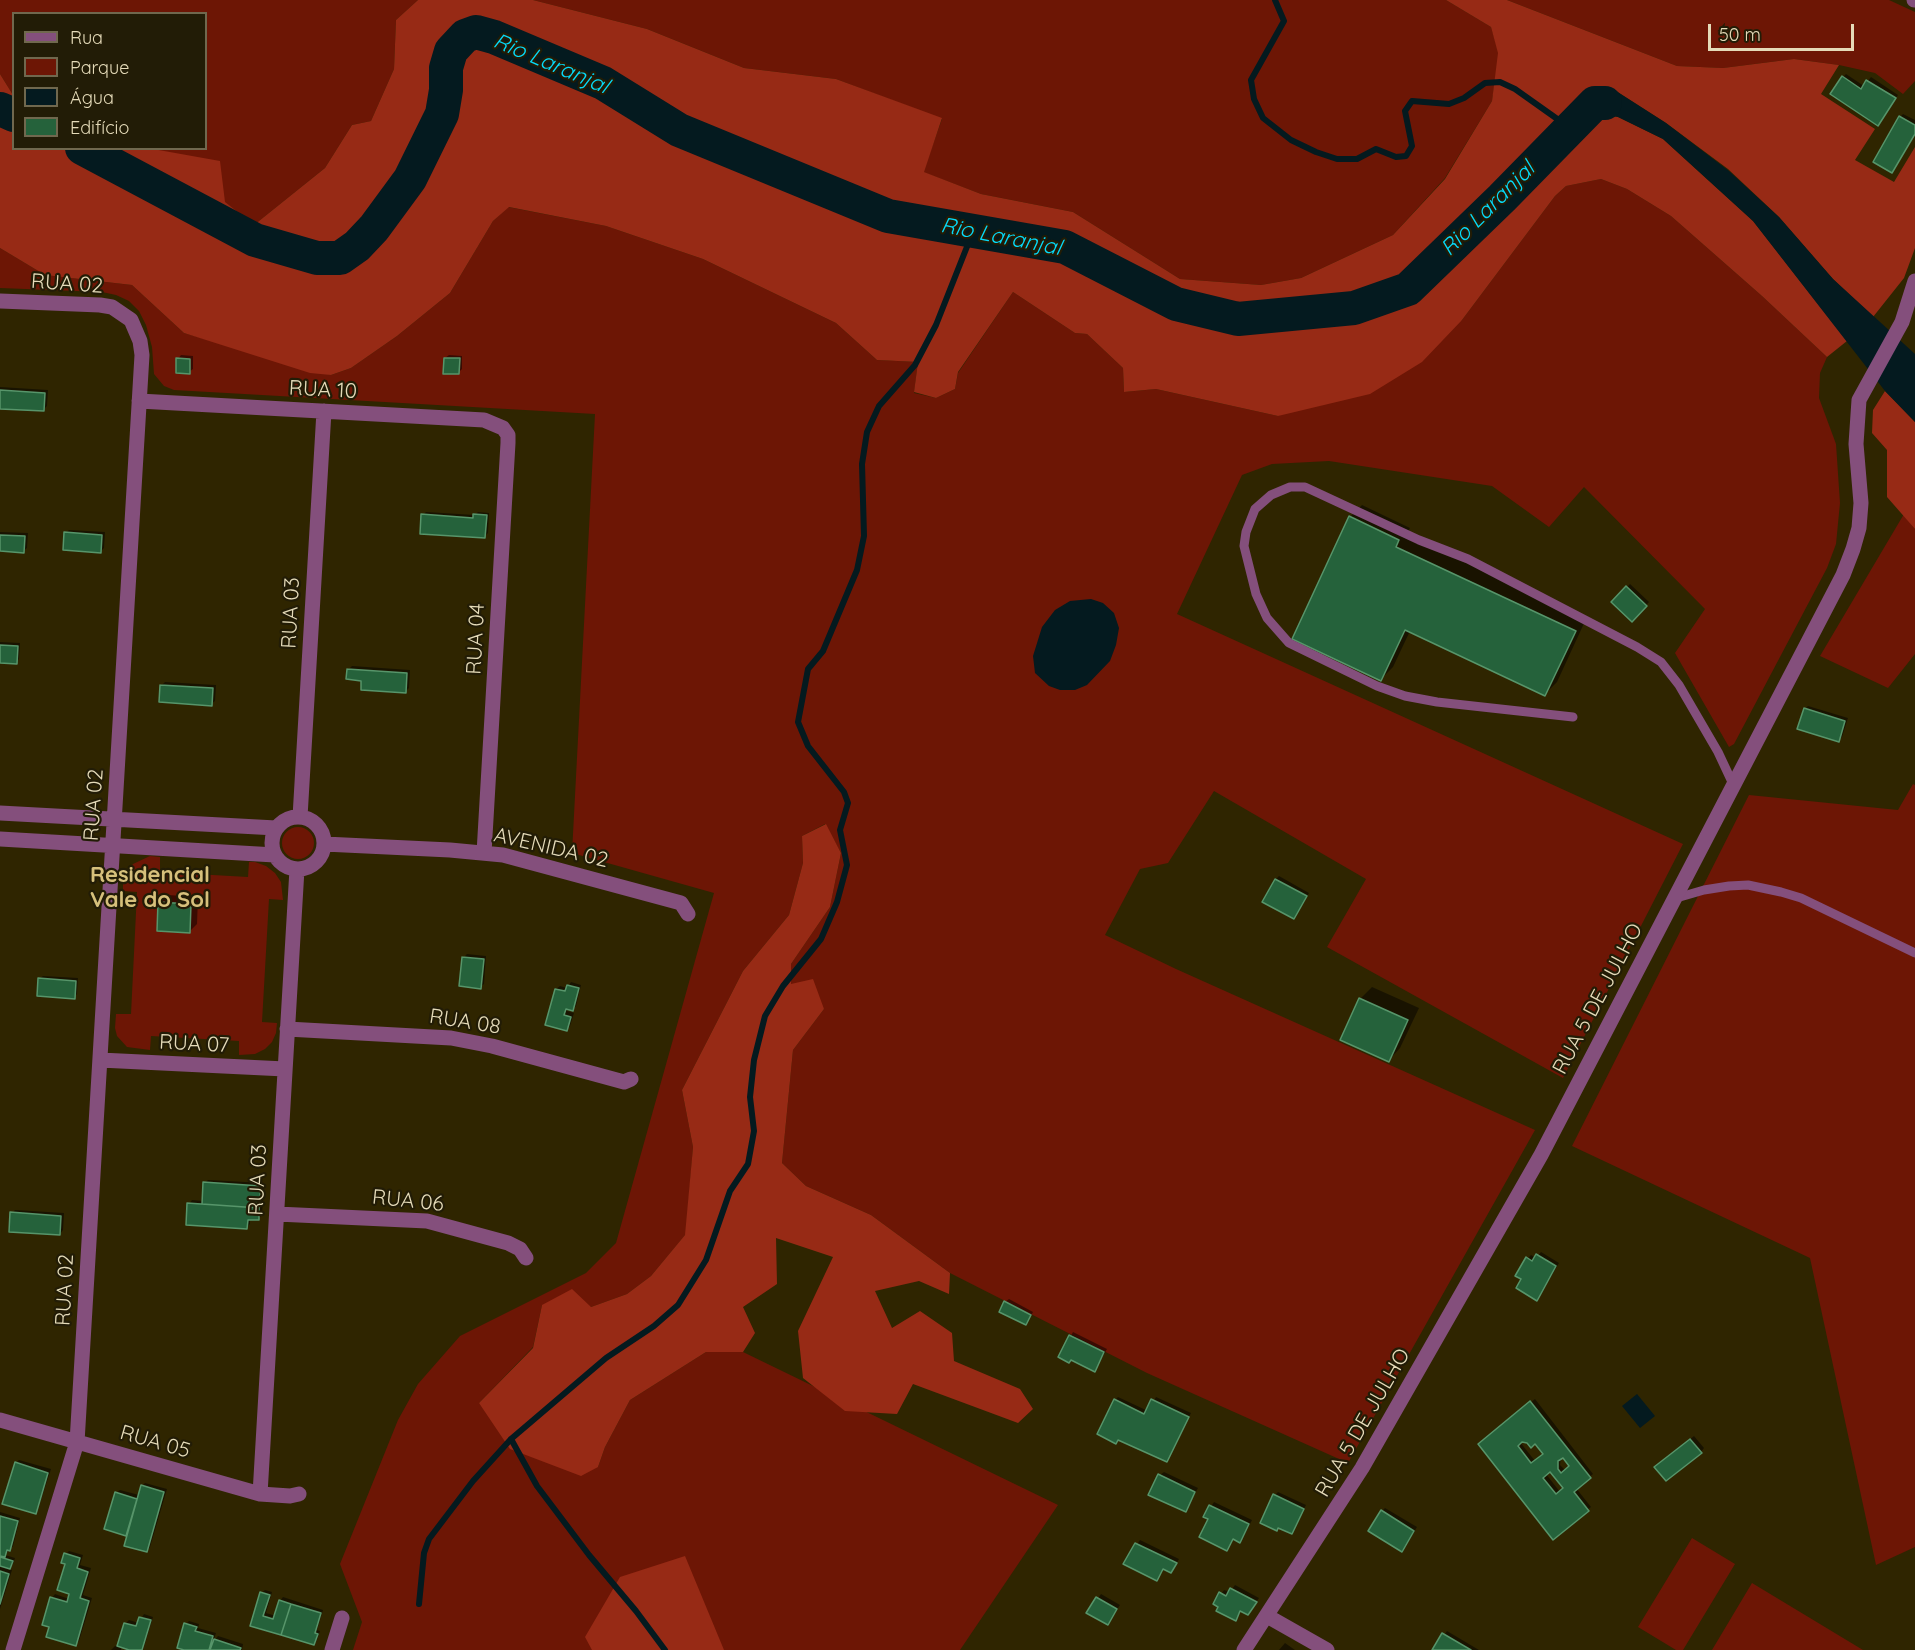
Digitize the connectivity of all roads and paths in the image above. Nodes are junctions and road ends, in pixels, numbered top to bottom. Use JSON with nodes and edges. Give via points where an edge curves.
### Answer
{"nodes":[{"id":1,"x":1915,"y":281,"type":"edge"},
{"id":2,"x":0,"y":301,"type":"edge"},
{"id":3,"x":139,"y":401,"type":"junction"},
{"id":4,"x":324,"y":411,"type":"junction"},
{"id":5,"x":503,"y":428,"type":"joint"},
{"id":6,"x":1573,"y":717,"type":"dead end"},
{"id":7,"x":1733,"y":784,"type":"junction"},
{"id":8,"x":0,"y":813,"type":"edge"},
{"id":9,"x":300,"y":817,"type":"junction"},
{"id":10,"x":114,"y":819,"type":"junction"},
{"id":11,"x":276,"y":828,"type":"junction"},
{"id":12,"x":0,"y":839,"type":"edge"},
{"id":13,"x":324,"y":844,"type":"junction"},
{"id":14,"x":113,"y":845,"type":"junction"},
{"id":15,"x":484,"y":853,"type":"junction"},
{"id":16,"x":275,"y":855,"type":"junction"},
{"id":17,"x":297,"y":869,"type":"junction"},
{"id":18,"x":1673,"y":899,"type":"junction"},
{"id":19,"x":688,"y":915,"type":"dead end"},
{"id":20,"x":1915,"y":953,"type":"edge"},
{"id":21,"x":287,"y":1029,"type":"junction"},
{"id":22,"x":100,"y":1060,"type":"junction"},
{"id":23,"x":285,"y":1069,"type":"junction"},
{"id":24,"x":631,"y":1079,"type":"dead end"},
{"id":25,"x":277,"y":1214,"type":"junction"},
{"id":26,"x":526,"y":1258,"type":"dead end"},
{"id":27,"x":0,"y":1420,"type":"edge"},
{"id":28,"x":77,"y":1442,"type":"junction"},
{"id":29,"x":260,"y":1494,"type":"junction"},
{"id":30,"x":299,"y":1494,"type":"dead end"},
{"id":31,"x":1267,"y":1616,"type":"junction"},
{"id":32,"x":342,"y":1618,"type":"dead end"},
{"id":33,"x":13,"y":1650,"type":"edge"},
{"id":34,"x":332,"y":1650,"type":"edge"},
{"id":35,"x":1244,"y":1650,"type":"edge"},
{"id":36,"x":1328,"y":1650,"type":"edge"}],
"edges":[{"from":1,"to":7,"type":"street","name":"RUA 5 DE JULHO","via":[[1902,322],[1859,400],[1856,419],[1861,503],[1853,549]]},
{"from":2,"to":3,"type":"street","name":"RUA 02","via":[[100,305],[122,312],[131,320],[140,341]]},
{"from":3,"to":4,"type":"street","name":"RUA 10"},
{"from":3,"to":10,"type":"street","name":"RUA 02"},
{"from":4,"to":5,"type":"street","name":"RUA 10","via":[[484,420]]},
{"from":4,"to":9,"type":"street","name":"RUA 03"},
{"from":5,"to":15,"type":"street","name":"RUA 04","via":[[508,443]]},
{"from":6,"to":7,"type":"lane","via":[[1405,696],[1377,687],[1289,643],[1267,618],[1256,594],[1244,546],[1255,509],[1271,495],[1290,487],[1305,487],[1468,560],[1637,647],[1661,662],[1679,685]]},
{"from":7,"to":18,"type":"street","name":"RUA 5 DE JULHO"},
{"from":8,"to":10,"type":"street"},
{"from":9,"to":11,"type":"street","via":[[286,820]]},
{"from":9,"to":13,"type":"street","via":[[317,826]]},
{"from":10,"to":11,"type":"street"},
{"from":10,"to":14,"type":"street","name":"RUA 02"},
{"from":11,"to":16,"type":"street","via":[[272,841]]},
{"from":12,"to":14,"type":"street"},
{"from":13,"to":15,"type":"street","name":"AVENIDA 02"},
{"from":13,"to":17,"type":"street","via":[[315,862]]},
{"from":14,"to":16,"type":"street"},
{"from":14,"to":22,"type":"street","name":"RUA 02"},
{"from":15,"to":19,"type":"street","name":"AVENIDA 02","via":[[522,859],[681,903]]},
{"from":16,"to":17,"type":"street","via":[[284,865]]},
{"from":17,"to":21,"type":"street","name":"RUA 03"},
{"from":18,"to":20,"type":"lane","via":[[1729,886],[1782,891]]},
{"from":18,"to":31,"type":"street","name":"RUA 5 DE JULHO","via":[[1541,1155],[1362,1468]]},
{"from":21,"to":23,"type":"street","name":"RUA 03"},
{"from":21,"to":24,"type":"street","name":"RUA 08","via":[[451,1038],[624,1082]]},
{"from":22,"to":23,"type":"street","name":"RUA 07"},
{"from":22,"to":28,"type":"street","name":"RUA 02"},
{"from":23,"to":25,"type":"street","name":"RUA 03"},
{"from":25,"to":26,"type":"street","name":"RUA 06","via":[[427,1221],[508,1243],[520,1249]]},
{"from":25,"to":29,"type":"street","name":"RUA 03"},
{"from":27,"to":28,"type":"street","name":"RUA 05"},
{"from":28,"to":29,"type":"street","name":"RUA 05"},
{"from":28,"to":33,"type":"street","name":"RUA 02"},
{"from":29,"to":30,"type":"street","name":"RUA 05"},
{"from":31,"to":35,"type":"street","name":"RUA 5 DE JULHO"},
{"from":31,"to":36,"type":"street"},
{"from":32,"to":34,"type":"street"}]}
